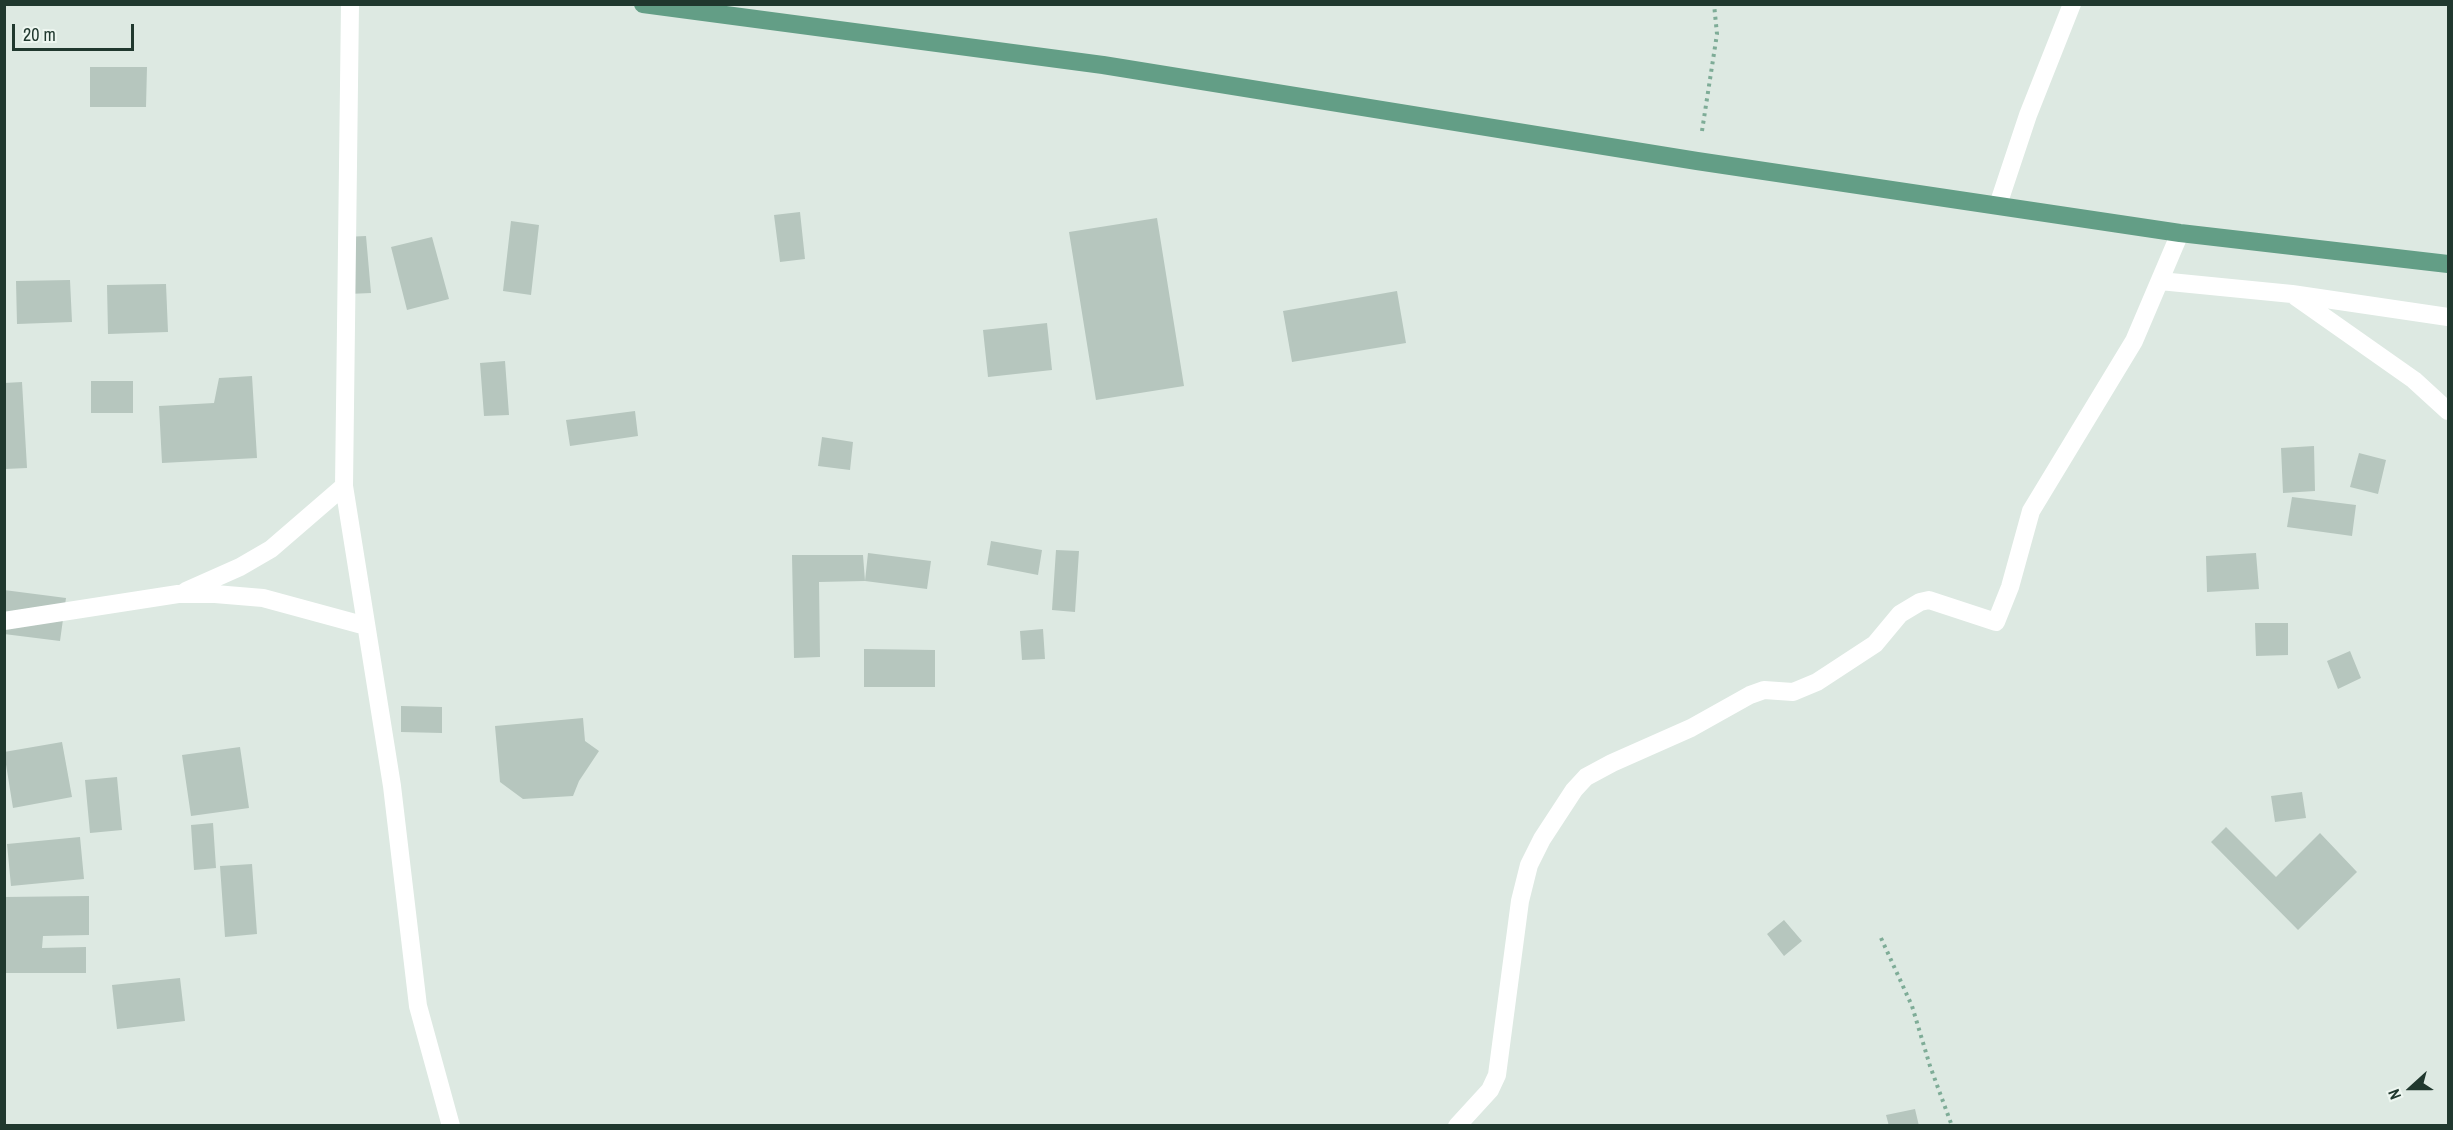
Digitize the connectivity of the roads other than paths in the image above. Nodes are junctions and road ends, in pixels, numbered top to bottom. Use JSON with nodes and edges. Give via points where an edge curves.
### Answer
{"nodes":[{"id":1,"x":350,"y":4,"type":"edge"},
{"id":2,"x":643,"y":4,"type":"edge"},
{"id":3,"x":2072,"y":4,"type":"edge"},
{"id":4,"x":689,"y":8,"type":"edge"},
{"id":5,"x":1998,"y":205,"type":"junction"},
{"id":6,"x":2180,"y":233,"type":"junction"},
{"id":7,"x":2448,"y":264,"type":"edge"},
{"id":8,"x":2160,"y":281,"type":"junction"},
{"id":9,"x":2292,"y":294,"type":"junction"},
{"id":10,"x":2448,"y":317,"type":"edge"},
{"id":11,"x":2448,"y":411,"type":"edge"},
{"id":12,"x":344,"y":486,"type":"junction"},
{"id":13,"x":178,"y":594,"type":"junction"},
{"id":14,"x":4,"y":621,"type":"edge"},
{"id":15,"x":366,"y":626,"type":"junction"},
{"id":16,"x":451,"y":1125,"type":"edge"},
{"id":17,"x":1457,"y":1125,"type":"edge"}],
"edges":[{"from":1,"to":12,"type":"street"},
{"from":2,"to":4,"type":"main road"},
{"from":3,"to":5,"type":"street"},
{"from":4,"to":5,"type":"main road","via":[[1103,65],[1697,161]]},
{"from":5,"to":6,"type":"main road"},
{"from":6,"to":7,"type":"main road"},
{"from":6,"to":8,"type":"street"},
{"from":8,"to":9,"type":"street"},
{"from":8,"to":17,"type":"street","via":[[2134,341],[2031,511],[1996,622],[1929,600],[1920,602],[1900,614],[1875,644],[1817,682],[1793,692],[1764,690],[1750,695],[1691,728],[1586,777],[1574,790],[1529,865],[1520,901],[1497,1075],[1490,1090]]},
{"from":9,"to":10,"type":"street"},
{"from":9,"to":11,"type":"street","via":[[2414,380]]},
{"from":12,"to":13,"type":"street","via":[[300,527],[257,558]]},
{"from":12,"to":15,"type":"street"},
{"from":13,"to":14,"type":"street"},
{"from":13,"to":15,"type":"street","via":[[263,598]]},
{"from":15,"to":16,"type":"street","via":[[392,786],[418,1006]]}]}
